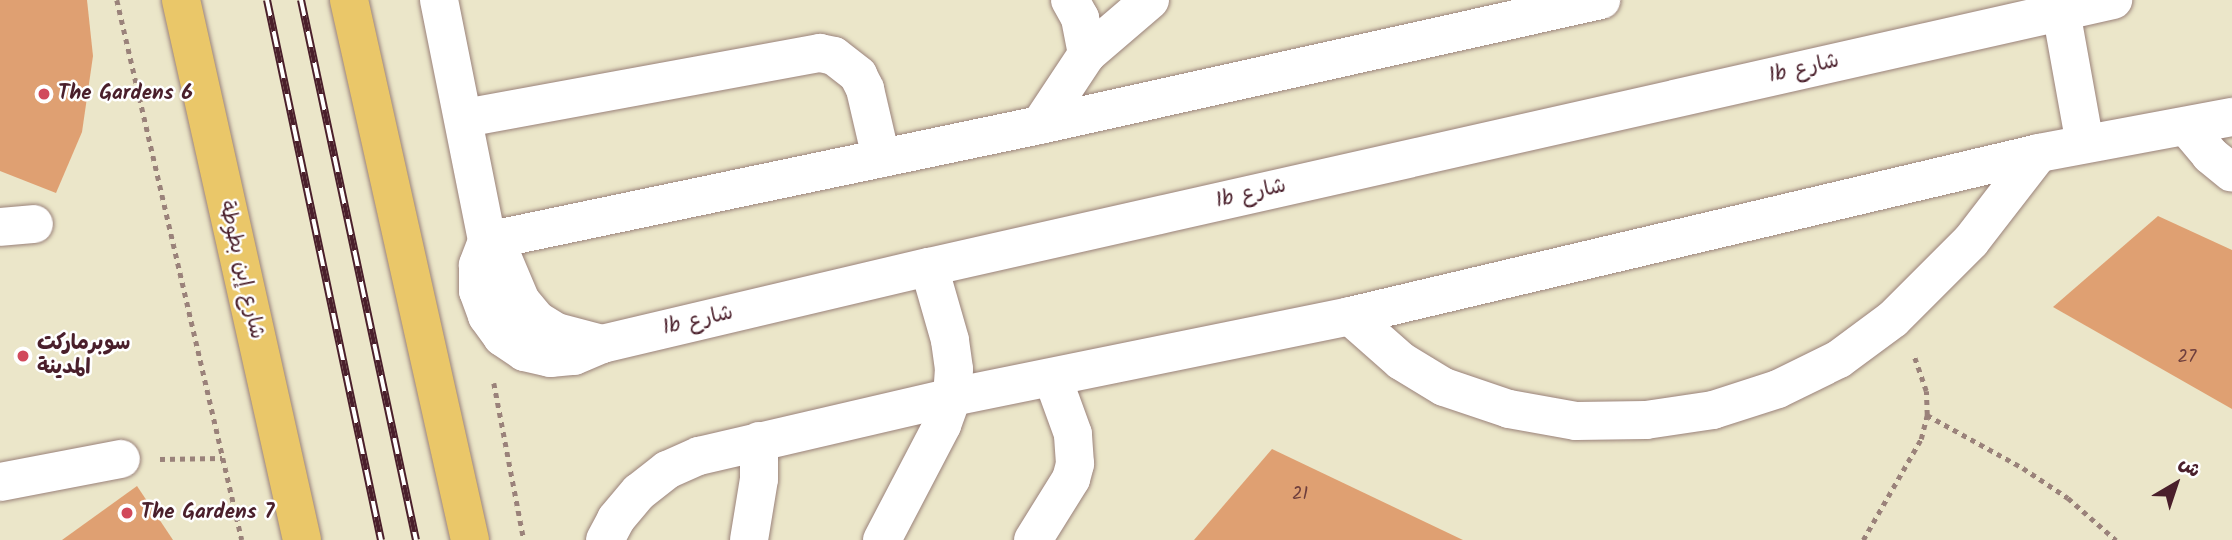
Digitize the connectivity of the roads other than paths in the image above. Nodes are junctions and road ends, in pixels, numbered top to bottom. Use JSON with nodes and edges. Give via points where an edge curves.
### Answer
{"nodes":[{"id":1,"x":181,"y":0,"type":"edge"},
{"id":2,"x":349,"y":0,"type":"edge"},
{"id":3,"x":439,"y":0,"type":"edge"},
{"id":4,"x":1070,"y":0,"type":"edge"},
{"id":5,"x":1150,"y":0,"type":"edge"},
{"id":6,"x":1601,"y":0,"type":"edge"},
{"id":7,"x":2113,"y":0,"type":"edge"},
{"id":8,"x":2061,"y":11,"type":"junction"},
{"id":9,"x":1087,"y":54,"type":"junction"},
{"id":10,"x":2232,"y":117,"type":"edge"},
{"id":11,"x":465,"y":118,"type":"junction"},
{"id":12,"x":1040,"y":125,"type":"junction"},
{"id":13,"x":2186,"y":126,"type":"junction"},
{"id":14,"x":2085,"y":144,"type":"junction"},
{"id":15,"x":2039,"y":152,"type":"junction"},
{"id":16,"x":881,"y":158,"type":"junction"},
{"id":17,"x":2232,"y":173,"type":"edge"},
{"id":18,"x":487,"y":241,"type":"junction"},
{"id":19,"x":929,"y":267,"type":"junction"},
{"id":20,"x":1350,"y":316,"type":"junction"},
{"id":21,"x":1053,"y":379,"type":"junction"},
{"id":22,"x":952,"y":397,"type":"junction"},
{"id":23,"x":759,"y":441,"type":"junction"},
{"id":24,"x":121,"y":460,"type":"road end"},
{"id":25,"x":0,"y":482,"type":"edge"},
{"id":26,"x":302,"y":540,"type":"edge"},
{"id":27,"x":470,"y":540,"type":"edge"},
{"id":28,"x":605,"y":540,"type":"edge"},
{"id":29,"x":749,"y":540,"type":"edge"},
{"id":30,"x":882,"y":540,"type":"edge"},
{"id":31,"x":1033,"y":540,"type":"edge"}],
"edges":[{"from":1,"to":26,"type":"main road","name":"شارع إبن بطوطة"},
{"from":2,"to":27,"type":"main road"},
{"from":3,"to":11,"type":"street"},
{"from":4,"to":9,"type":"street","via":[[1080,18]]},
{"from":5,"to":9,"type":"street"},
{"from":6,"to":12,"type":"street"},
{"from":7,"to":8,"type":"street","name":"1b شارع"},
{"from":8,"to":14,"type":"street"},
{"from":8,"to":19,"type":"street","name":"1b شارع"},
{"from":9,"to":12,"type":"street"},
{"from":10,"to":13,"type":"street"},
{"from":11,"to":16,"type":"street","via":[[820,53],[834,56],[858,75]]},
{"from":11,"to":18,"type":"street"},
{"from":12,"to":16,"type":"street"},
{"from":13,"to":14,"type":"street"},
{"from":13,"to":17,"type":"street"},
{"from":14,"to":15,"type":"street"},
{"from":15,"to":20,"type":"street"},
{"from":15,"to":20,"type":"street","via":[[1971,241],[1893,319],[1839,359],[1778,389],[1713,410],[1646,420],[1576,421],[1508,409],[1444,387],[1401,361]]},
{"from":16,"to":18,"type":"street"},
{"from":18,"to":19,"type":"street","name":"1b شارع","via":[[478,265],[478,291],[487,316],[502,337],[524,352],[550,358],[574,356],[602,344]]},
{"from":19,"to":22,"type":"street","via":[[950,340]]},
{"from":20,"to":21,"type":"street"},
{"from":21,"to":22,"type":"street"},
{"from":21,"to":31,"type":"street","via":[[1073,434],[1074,464],[1070,480]]},
{"from":22,"to":23,"type":"street"},
{"from":22,"to":30,"type":"street"},
{"from":23,"to":28,"type":"street","via":[[699,456],[667,470],[616,519]]},
{"from":23,"to":29,"type":"street","via":[[760,479]]},
{"from":24,"to":25,"type":"street"}]}
